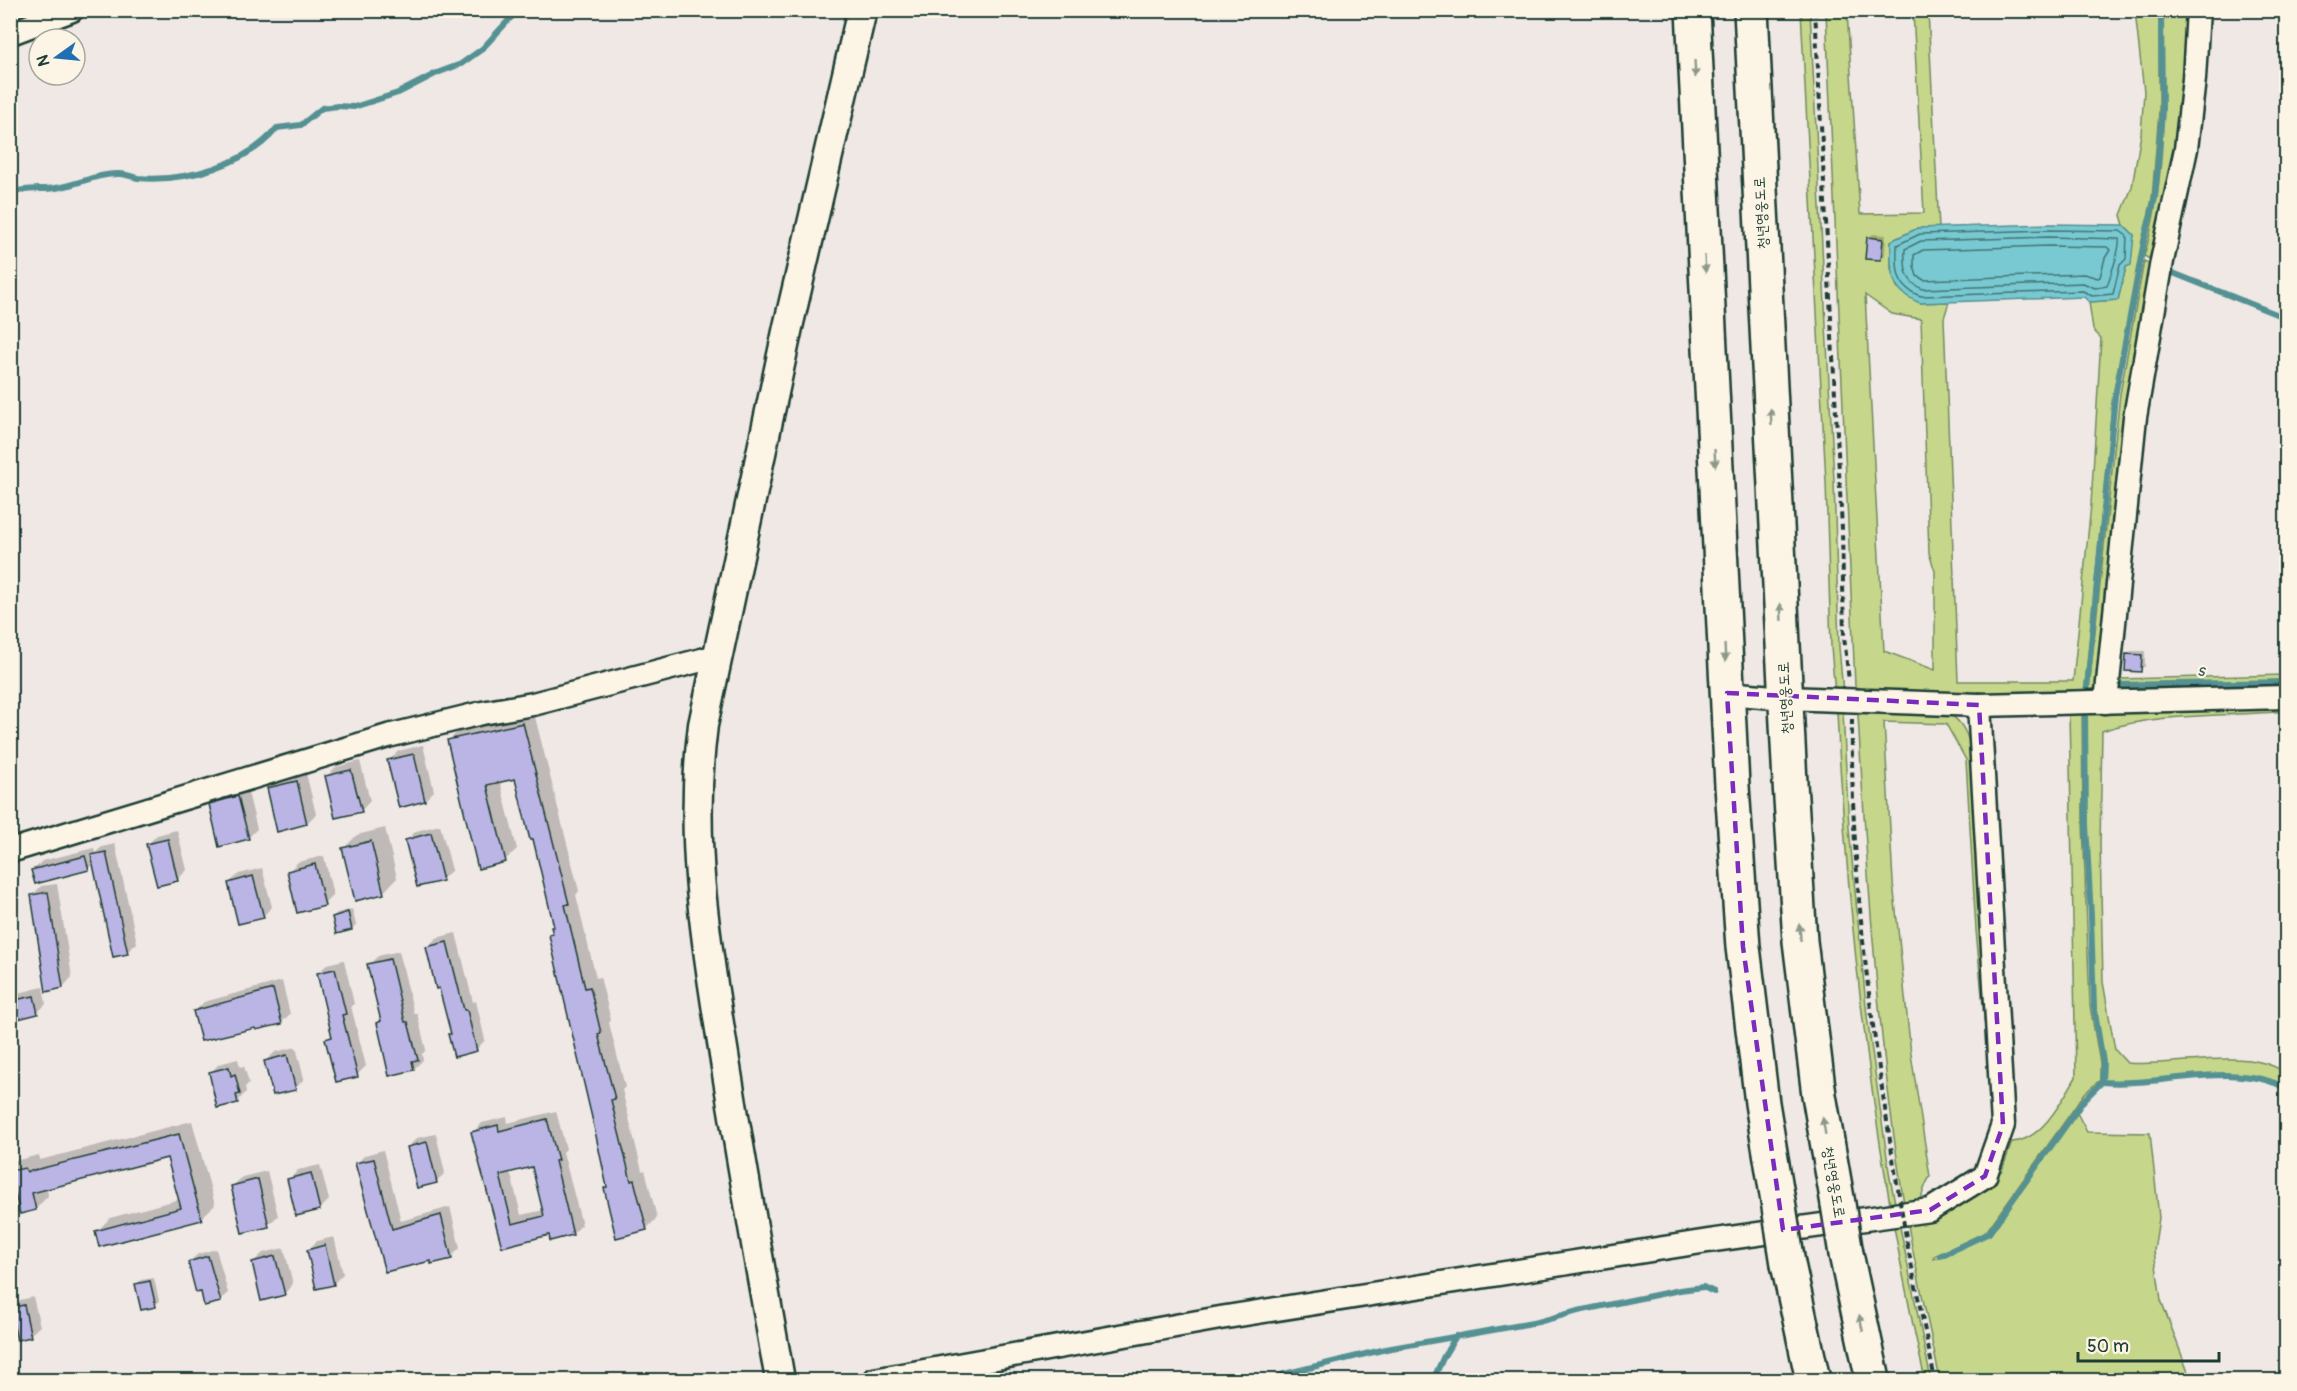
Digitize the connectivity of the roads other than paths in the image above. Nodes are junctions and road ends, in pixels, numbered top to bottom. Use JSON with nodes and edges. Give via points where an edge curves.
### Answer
{"nodes":[{"id":1,"x":72,"y":10,"type":"edge"},
{"id":2,"x":862,"y":10,"type":"edge"},
{"id":3,"x":1693,"y":10,"type":"edge"},
{"id":4,"x":1751,"y":10,"type":"edge"},
{"id":5,"x":2198,"y":10,"type":"edge"},
{"id":6,"x":11,"y":33,"type":"edge"},
{"id":7,"x":717,"y":656,"type":"junction"},
{"id":8,"x":1727,"y":693,"type":"junction"},
{"id":9,"x":2286,"y":697,"type":"edge"},
{"id":10,"x":1785,"y":698,"type":"junction"},
{"id":11,"x":2096,"y":702,"type":"junction"},
{"id":12,"x":1978,"y":705,"type":"junction"},
{"id":13,"x":10,"y":851,"type":"edge"},
{"id":14,"x":780,"y":1380,"type":"edge"},
{"id":15,"x":874,"y":1380,"type":"edge"},
{"id":16,"x":1813,"y":1380,"type":"edge"},
{"id":17,"x":1873,"y":1380,"type":"edge"}],
"edges":[{"from":1,"to":6,"type":"street"},
{"from":2,"to":7,"type":"main road"},
{"from":3,"to":8,"type":"highway","one_way":true},
{"from":10,"to":4,"type":"highway","name":"청년영웅도로","one_way":true},
{"from":5,"to":11,"type":"street","via":[[2186,149],[2135,417]]},
{"from":7,"to":13,"type":"street","via":[[533,704],[407,731]]},
{"from":7,"to":14,"type":"main road","via":[[697,772],[698,855],[711,976]]},
{"from":8,"to":10,"type":"street"},
{"from":8,"to":16,"type":"highway","bridge":true,"via":[[1743,947],[1762,1103],[1788,1263]]},
{"from":9,"to":11,"type":"street"},
{"from":10,"to":12,"type":"street"},
{"from":17,"to":10,"type":"highway","name":"청년영웅도로","one_way":true,"bridge":true,"via":[[1846,1254],[1819,1095],[1800,941]]},
{"from":11,"to":12,"type":"street"},
{"from":12,"to":15,"type":"street","via":[[2003,1125],[1985,1176],[1930,1210],[1220,1318]]}]}
